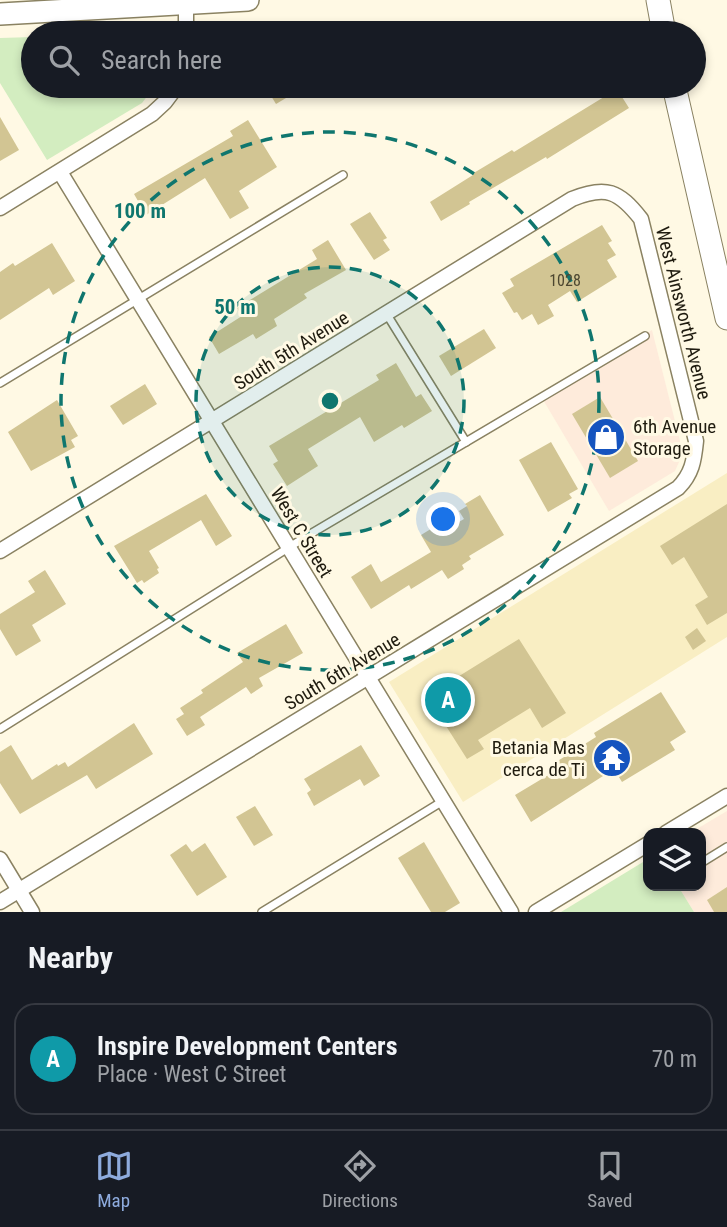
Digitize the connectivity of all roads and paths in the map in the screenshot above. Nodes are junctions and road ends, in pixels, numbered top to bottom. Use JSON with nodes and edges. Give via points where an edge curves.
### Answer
{"nodes":[{"id":1,"x":248,"y":0,"type":"edge"},
{"id":2,"x":658,"y":0,"type":"edge"},
{"id":3,"x":186,"y":3,"type":"junction"},
{"id":4,"x":0,"y":14,"type":"edge"},
{"id":5,"x":186,"y":21,"type":"edge"},
{"id":6,"x":662,"y":21,"type":"edge"},
{"id":7,"x":169,"y":98,"type":"edge"},
{"id":8,"x":677,"y":98,"type":"edge"},
{"id":9,"x":60,"y":172,"type":"junction"},
{"id":10,"x":343,"y":175,"type":"dead end"},
{"id":11,"x":605,"y":191,"type":"joint"},
{"id":12,"x":0,"y":208,"type":"edge"},
{"id":13,"x":138,"y":299,"type":"junction"},
{"id":14,"x":386,"y":313,"type":"junction"},
{"id":15,"x":727,"y":318,"type":"edge"},
{"id":16,"x":645,"y":336,"type":"dead end"},
{"id":17,"x":0,"y":383,"type":"edge"},
{"id":18,"x":212,"y":421,"type":"junction"},
{"id":19,"x":466,"y":442,"type":"junction"},
{"id":20,"x":694,"y":463,"type":"joint"},
{"id":21,"x":289,"y":547,"type":"junction"},
{"id":22,"x":0,"y":551,"type":"edge"},
{"id":23,"x":368,"y":677,"type":"junction"},
{"id":24,"x":0,"y":729,"type":"edge"},
{"id":25,"x":727,"y":796,"type":"edge"},
{"id":26,"x":443,"y":800,"type":"junction"},
{"id":27,"x":674,"y":828,"type":"edge"},
{"id":28,"x":643,"y":847,"type":"edge"},
{"id":29,"x":727,"y":847,"type":"edge"},
{"id":30,"x":0,"y":859,"type":"edge"},
{"id":31,"x":706,"y":860,"type":"edge"},
{"id":32,"x":19,"y":891,"type":"junction"},
{"id":33,"x":0,"y":902,"type":"edge"},
{"id":34,"x":32,"y":912,"type":"edge"},
{"id":35,"x":262,"y":912,"type":"edge"},
{"id":36,"x":511,"y":912,"type":"edge"},
{"id":37,"x":536,"y":912,"type":"edge"}],
"edges":[{"from":1,"to":3,"type":"street"},
{"from":2,"to":6,"type":"main road"},
{"from":3,"to":4,"type":"street"},
{"from":3,"to":5,"type":"street"},
{"from":7,"to":9,"type":"street","via":[[152,114]]},
{"from":8,"to":15,"type":"main road"},
{"from":9,"to":12,"type":"street"},
{"from":9,"to":13,"type":"street","name":"West C Street"},
{"from":10,"to":13,"type":"lane"},
{"from":11,"to":14,"type":"street","name":"South 5th Avenue","via":[[572,199]]},
{"from":11,"to":20,"type":"street","name":"West Ainsworth Avenue","via":[[627,201],[641,219],[696,441]]},
{"from":13,"to":17,"type":"lane"},
{"from":13,"to":18,"type":"street","name":"West C Street"},
{"from":14,"to":18,"type":"street","name":"South 5th Avenue"},
{"from":14,"to":19,"type":"lane"},
{"from":16,"to":19,"type":"lane"},
{"from":18,"to":21,"type":"street","name":"West C Street"},
{"from":18,"to":22,"type":"street","name":"South 5th Avenue"},
{"from":19,"to":21,"type":"lane"},
{"from":20,"to":23,"type":"street","name":"South 6th Avenue","via":[[678,488]]},
{"from":21,"to":23,"type":"street","name":"West C Street"},
{"from":21,"to":24,"type":"lane"},
{"from":23,"to":26,"type":"street","name":"West C Street"},
{"from":23,"to":32,"type":"street","name":"South 6th Avenue"},
{"from":25,"to":27,"type":"street"},
{"from":26,"to":35,"type":"lane"},
{"from":26,"to":36,"type":"street","name":"West C Street"},
{"from":28,"to":37,"type":"street"},
{"from":29,"to":31,"type":"lane"},
{"from":30,"to":32,"type":"street"},
{"from":32,"to":33,"type":"street","name":"South 6th Avenue"},
{"from":32,"to":34,"type":"street"}]}
